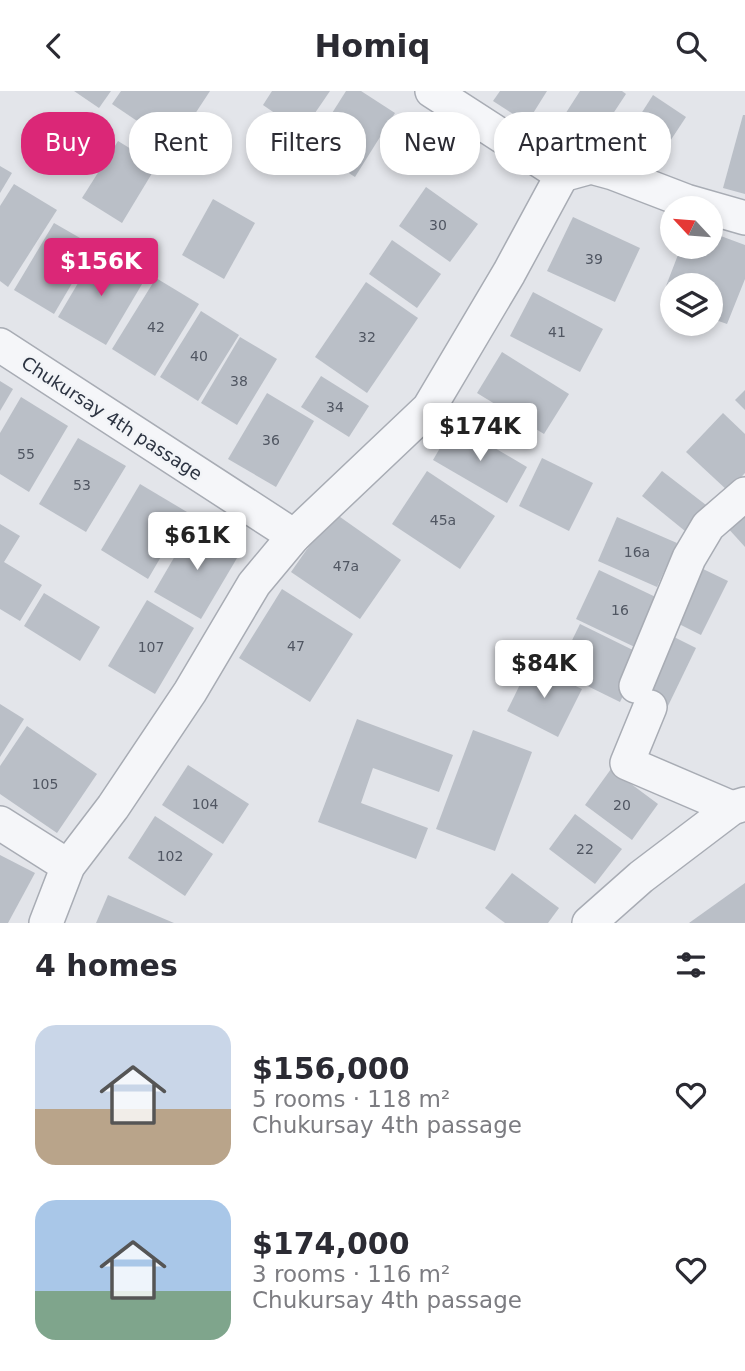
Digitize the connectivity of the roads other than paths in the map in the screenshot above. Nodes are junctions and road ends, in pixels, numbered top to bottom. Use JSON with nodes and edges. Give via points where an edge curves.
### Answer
{"nodes":[{"id":1,"x":432,"y":91,"type":"edge"},
{"id":2,"x":494,"y":131,"type":"edge"},
{"id":3,"x":562,"y":175,"type":"edge"},
{"id":4,"x":618,"y":175,"type":"edge"},
{"id":5,"x":745,"y":218,"type":"edge"},
{"id":6,"x":0,"y":345,"type":"edge"},
{"id":7,"x":745,"y":494,"type":"edge"},
{"id":8,"x":294,"y":536,"type":"junction"},
{"id":9,"x":738,"y":806,"type":"edge"},
{"id":10,"x":0,"y":823,"type":"edge"},
{"id":11,"x":68,"y":866,"type":"junction"},
{"id":12,"x":46,"y":923,"type":"edge"},
{"id":13,"x":589,"y":923,"type":"edge"}],
"edges":[{"from":1,"to":2,"type":"street"},
{"from":3,"to":8,"type":"street","via":[[429,408]]},
{"from":4,"to":5,"type":"street"},
{"from":6,"to":8,"type":"street","name":"Chukursay 4th passage"},
{"from":7,"to":9,"type":"street","via":[[709,526],[689,558],[643,697],[627,763]]},
{"from":8,"to":11,"type":"street","via":[[254,584],[190,692]]},
{"from":9,"to":13,"type":"street","via":[[641,877]]},
{"from":10,"to":11,"type":"street"},
{"from":11,"to":12,"type":"street"}]}
